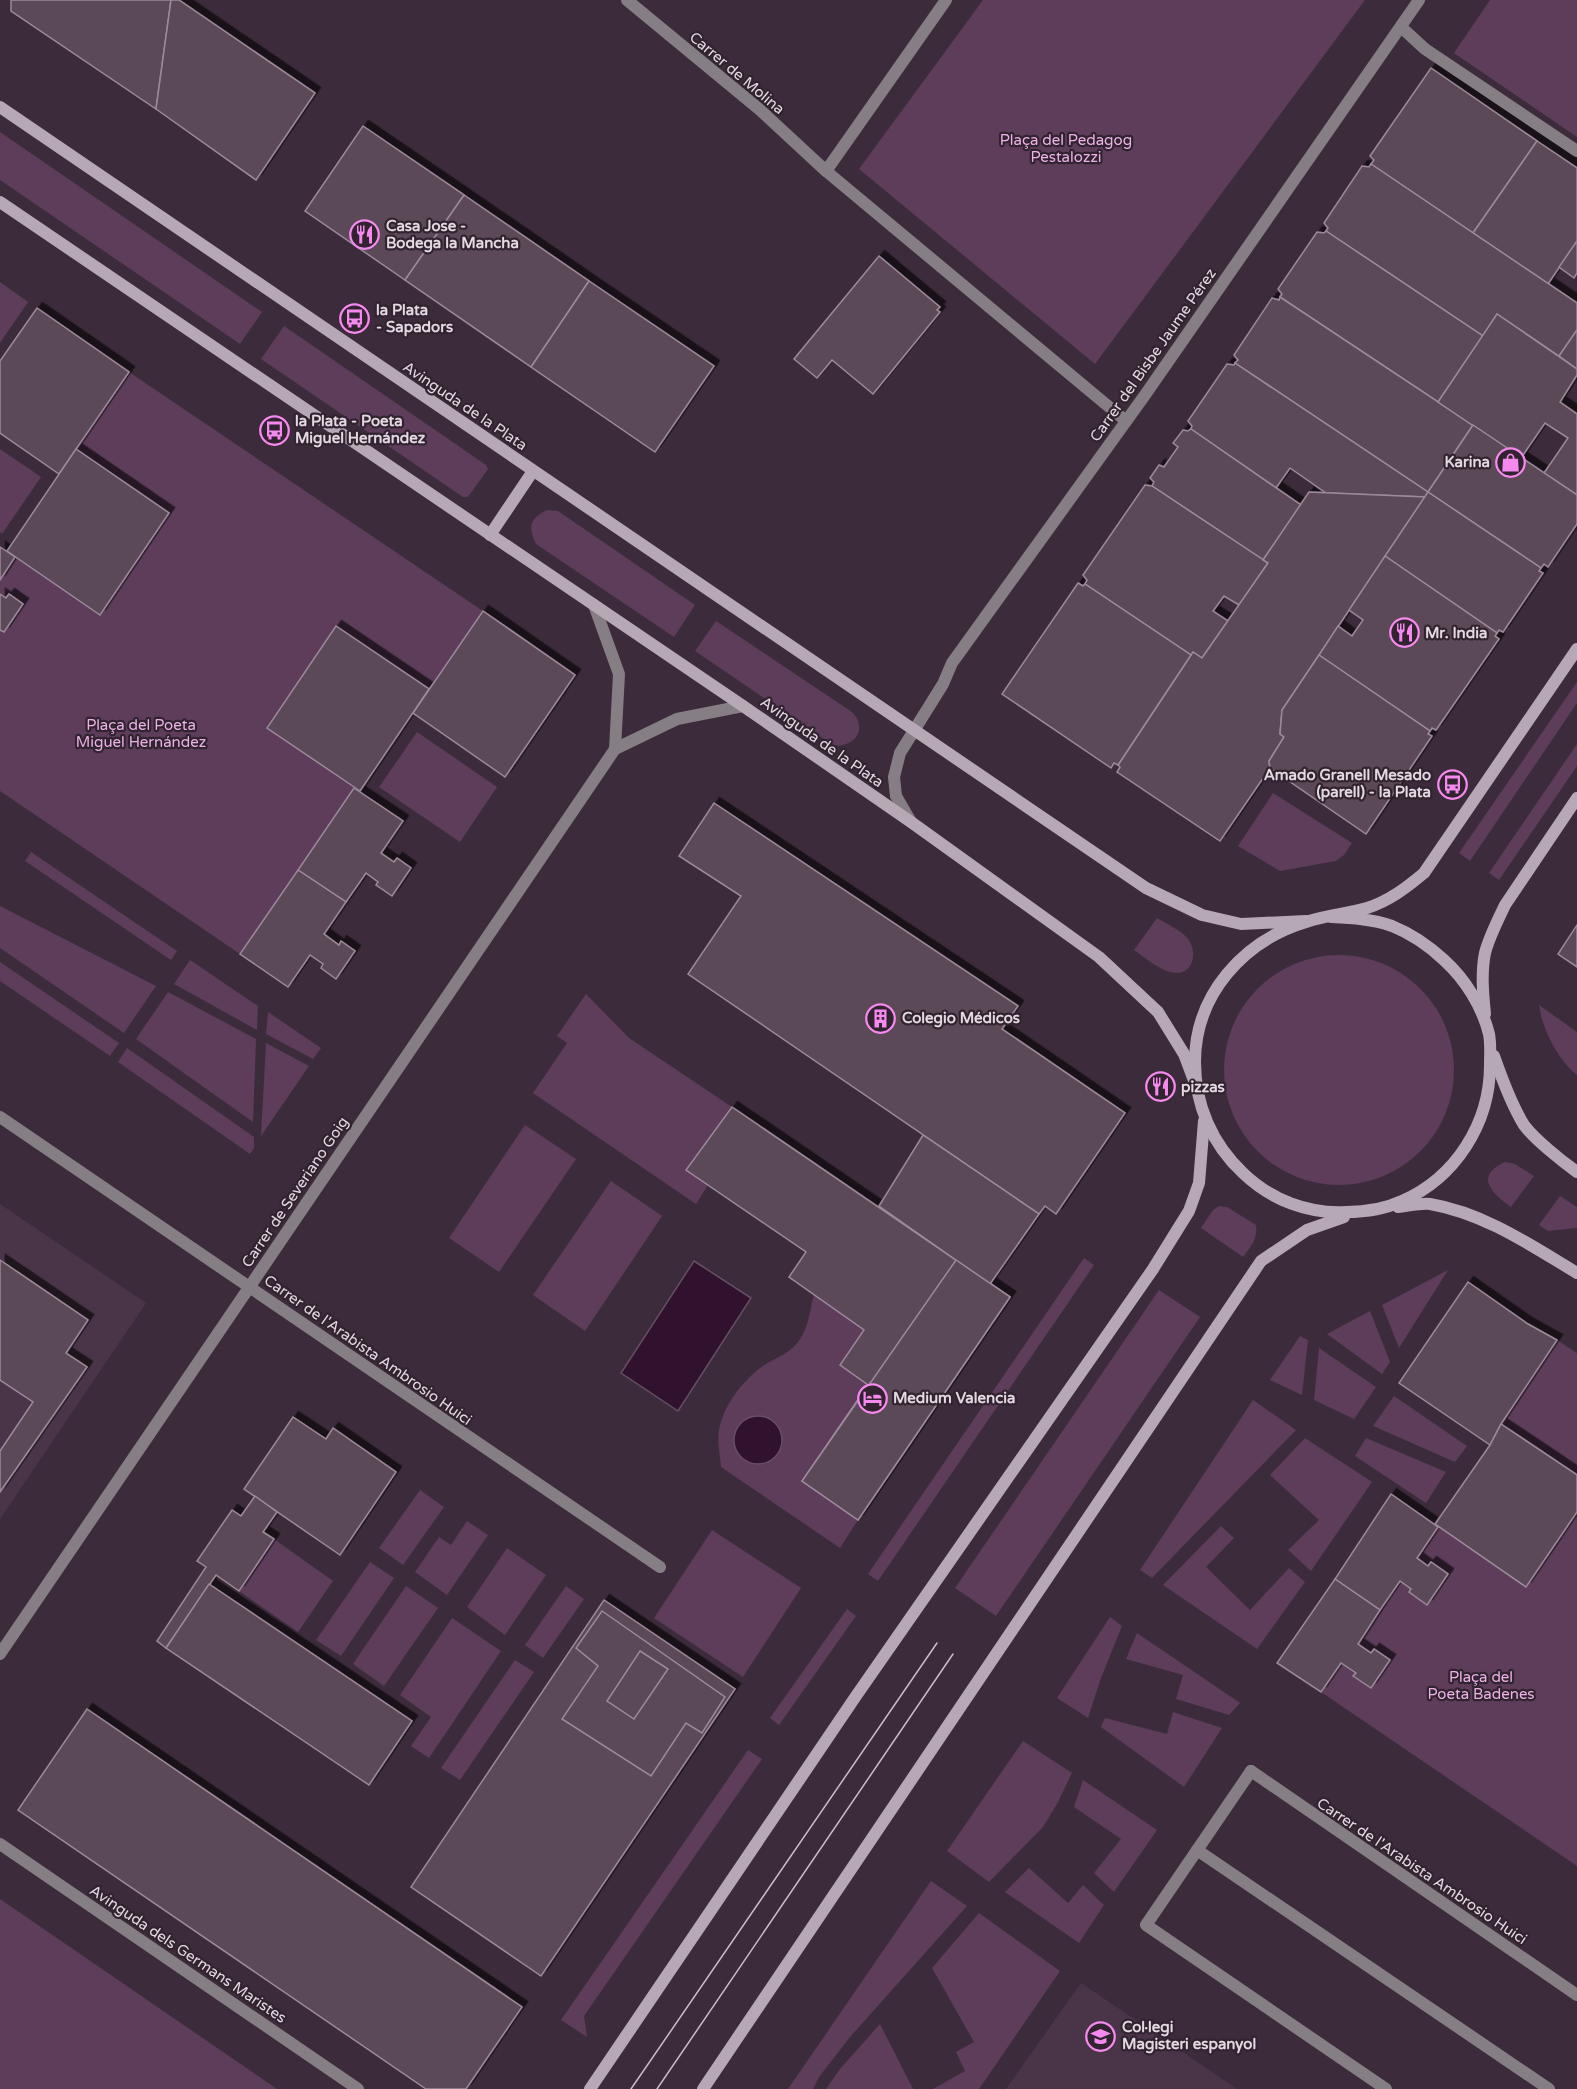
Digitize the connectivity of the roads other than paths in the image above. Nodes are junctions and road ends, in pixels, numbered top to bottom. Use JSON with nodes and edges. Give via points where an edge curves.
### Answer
{"nodes":[{"id":1,"x":627,"y":0,"type":"edge"},
{"id":2,"x":945,"y":0,"type":"edge"},
{"id":3,"x":1419,"y":0,"type":"edge"},
{"id":4,"x":1401,"y":27,"type":"junction"},
{"id":5,"x":0,"y":107,"type":"edge"},
{"id":6,"x":1577,"y":152,"type":"edge"},
{"id":7,"x":826,"y":171,"type":"junction"},
{"id":8,"x":0,"y":202,"type":"edge"},
{"id":9,"x":1126,"y":421,"type":"junction"},
{"id":10,"x":533,"y":471,"type":"junction"},
{"id":11,"x":490,"y":535,"type":"junction"},
{"id":12,"x":594,"y":605,"type":"junction"},
{"id":13,"x":1577,"y":649,"type":"edge"},
{"id":14,"x":743,"y":706,"type":"junction"},
{"id":15,"x":914,"y":729,"type":"junction"},
{"id":16,"x":615,"y":749,"type":"junction"},
{"id":17,"x":1577,"y":798,"type":"edge"},
{"id":18,"x":911,"y":822,"type":"junction"},
{"id":19,"x":1331,"y":917,"type":"junction"},
{"id":20,"x":1306,"y":921,"type":"junction"},
{"id":21,"x":1485,"y":1024,"type":"junction"},
{"id":22,"x":1490,"y":1046,"type":"junction"},
{"id":23,"x":1196,"y":1086,"type":"junction"},
{"id":24,"x":1204,"y":1114,"type":"junction"},
{"id":25,"x":0,"y":1116,"type":"edge"},
{"id":26,"x":1577,"y":1172,"type":"edge"},
{"id":27,"x":1382,"y":1208,"type":"junction"},
{"id":28,"x":1358,"y":1212,"type":"junction"},
{"id":29,"x":1577,"y":1273,"type":"edge"},
{"id":30,"x":249,"y":1286,"type":"junction"},
{"id":31,"x":660,"y":1568,"type":"dead end"},
{"id":32,"x":0,"y":1654,"type":"edge"},
{"id":33,"x":0,"y":1844,"type":"edge"},
{"id":34,"x":1197,"y":1850,"type":"junction"},
{"id":35,"x":1577,"y":1995,"type":"edge"},
{"id":36,"x":358,"y":2089,"type":"edge"},
{"id":37,"x":590,"y":2089,"type":"edge"},
{"id":38,"x":703,"y":2089,"type":"edge"},
{"id":39,"x":1386,"y":2089,"type":"edge"},
{"id":40,"x":1549,"y":2089,"type":"edge"}],
"edges":[{"from":1,"to":7,"type":"street","name":"Carrer de Molina","via":[[759,109]]},
{"from":2,"to":7,"type":"street"},
{"from":3,"to":4,"type":"street","name":"Carrer del Bisbe Jaume Pérez"},
{"from":4,"to":6,"type":"street","via":[[1425,49]]},
{"from":4,"to":9,"type":"street","name":"Carrer del Bisbe Jaume Pérez"},
{"from":5,"to":10,"type":"main road","name":"Avinguda de la Plata"},
{"from":7,"to":9,"type":"street"},
{"from":8,"to":11,"type":"main road","name":"Avinguda de la Plata"},
{"from":9,"to":15,"type":"street","name":"Carrer del Bisbe Jaume Pérez","via":[[952,663]]},
{"from":10,"to":11,"type":"main road"},
{"from":10,"to":15,"type":"main road","name":"Avinguda de la Plata"},
{"from":11,"to":12,"type":"main road","name":"Avinguda de la Plata"},
{"from":12,"to":14,"type":"main road","name":"Avinguda de la Plata"},
{"from":12,"to":16,"type":"street","via":[[618,674]]},
{"from":13,"to":19,"type":"main road","via":[[1424,873],[1399,894],[1369,908]]},
{"from":14,"to":16,"type":"street","name":"Carrer de Severiano Goig","via":[[677,719]]},
{"from":14,"to":18,"type":"main road","name":"Avinguda de la Plata"},
{"from":15,"to":18,"type":"street","name":"Avinguda de la Plata","via":[[900,753],[894,777],[896,796]]},
{"from":15,"to":20,"type":"main road","name":"Avinguda de la Plata","via":[[1164,898],[1202,915],[1241,924]]},
{"from":16,"to":30,"type":"street","name":"Carrer de Severiano Goig"},
{"from":17,"to":21,"type":"main road","via":[[1496,923],[1485,953]]},
{"from":18,"to":23,"type":"main road","name":"Avinguda de la Plata","via":[[1124,979],[1158,1012],[1184,1054]]},
{"from":19,"to":20,"type":"main road"},
{"from":19,"to":21,"type":"main road","via":[[1392,926],[1426,944],[1456,971],[1474,997]]},
{"from":20,"to":23,"type":"main road","via":[[1254,946],[1217,987],[1205,1010],[1195,1049]]},
{"from":21,"to":22,"type":"main road"},
{"from":22,"to":26,"type":"main road","via":[[1525,1126]]},
{"from":22,"to":27,"type":"main road","via":[[1485,1106],[1474,1135],[1455,1163],[1432,1185]]},
{"from":23,"to":24,"type":"main road"},
{"from":24,"to":28,"type":"main road","via":[[1210,1132],[1228,1159],[1256,1186],[1291,1205],[1329,1213]]},
{"from":24,"to":37,"type":"main road","via":[[1199,1183],[1189,1211],[1153,1269],[856,1696]]},
{"from":25,"to":30,"type":"street","name":"Carrer de l'Arabista Ambrosio Huici"},
{"from":27,"to":28,"type":"main road"},
{"from":27,"to":29,"type":"main road","via":[[1428,1204],[1466,1214],[1512,1235]]},
{"from":28,"to":38,"type":"main road","via":[[1307,1230],[1261,1261]]},
{"from":30,"to":31,"type":"street","name":"Carrer de l'Arabista Ambrosio Huici"},
{"from":30,"to":32,"type":"street","name":"Carrer de Severiano Goig"},
{"from":33,"to":36,"type":"street","name":"Avinguda dels Germans Maristes"},
{"from":34,"to":35,"type":"street","name":"Carrer de l'Arabista Ambrosio Huici","via":[[1251,1771]]},
{"from":34,"to":39,"type":"street","via":[[1146,1925]]},
{"from":34,"to":40,"type":"street"}]}
